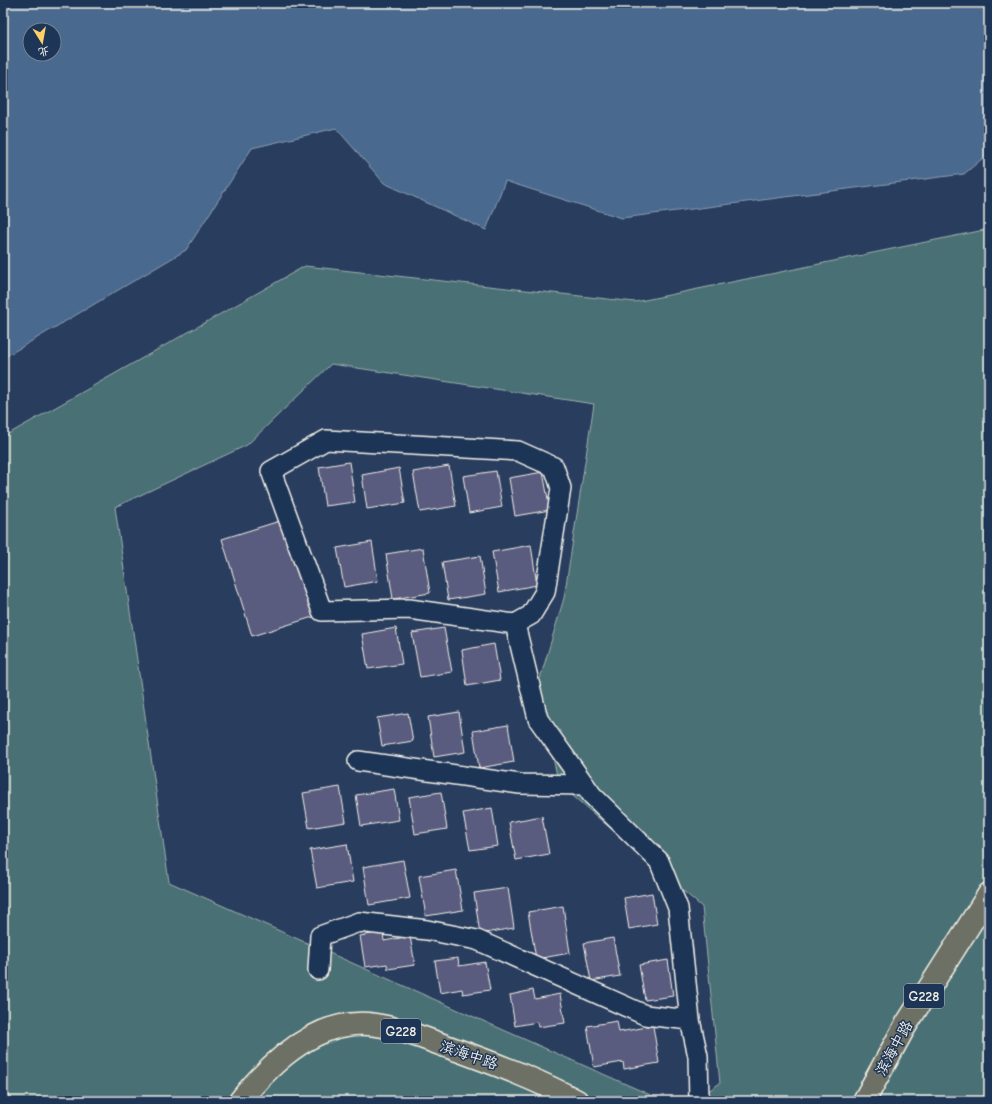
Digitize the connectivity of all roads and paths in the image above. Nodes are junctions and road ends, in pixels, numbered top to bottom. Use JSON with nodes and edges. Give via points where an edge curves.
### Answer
{"nodes":[{"id":1,"x":515,"y":624,"type":"junction"},
{"id":2,"x":358,"y":761,"type":"dead end"},
{"id":3,"x":585,"y":785,"type":"junction"},
{"id":4,"x":989,"y":894,"type":"edge"},
{"id":5,"x":318,"y":970,"type":"dead end"},
{"id":6,"x":690,"y":1020,"type":"junction"},
{"id":7,"x":240,"y":1101,"type":"edge"},
{"id":8,"x":577,"y":1101,"type":"edge"},
{"id":9,"x":699,"y":1101,"type":"edge"},
{"id":10,"x":864,"y":1101,"type":"edge"}],
"edges":[{"from":1,"to":1,"type":"street","via":[[531,615],[545,592],[561,488],[554,467],[518,451],[326,440],[270,471],[322,611],[409,609]]},
{"from":1,"to":3,"type":"street","via":[[538,719]]},
{"from":2,"to":3,"type":"street","via":[[520,784]]},
{"from":3,"to":6,"type":"street","via":[[659,861],[678,908]]},
{"from":4,"to":10,"type":"highway","name":"滨海中路","number":"G228","via":[[904,1028]]},
{"from":5,"to":6,"type":"street","via":[[320,936],[359,922],[427,930],[477,940],[645,1015]]},
{"from":6,"to":9,"type":"street","via":[[698,1056]]},
{"from":7,"to":8,"type":"highway","name":"滨海中路","number":"G228","via":[[262,1076],[299,1044],[334,1028],[353,1025],[398,1029],[514,1070]]}]}
